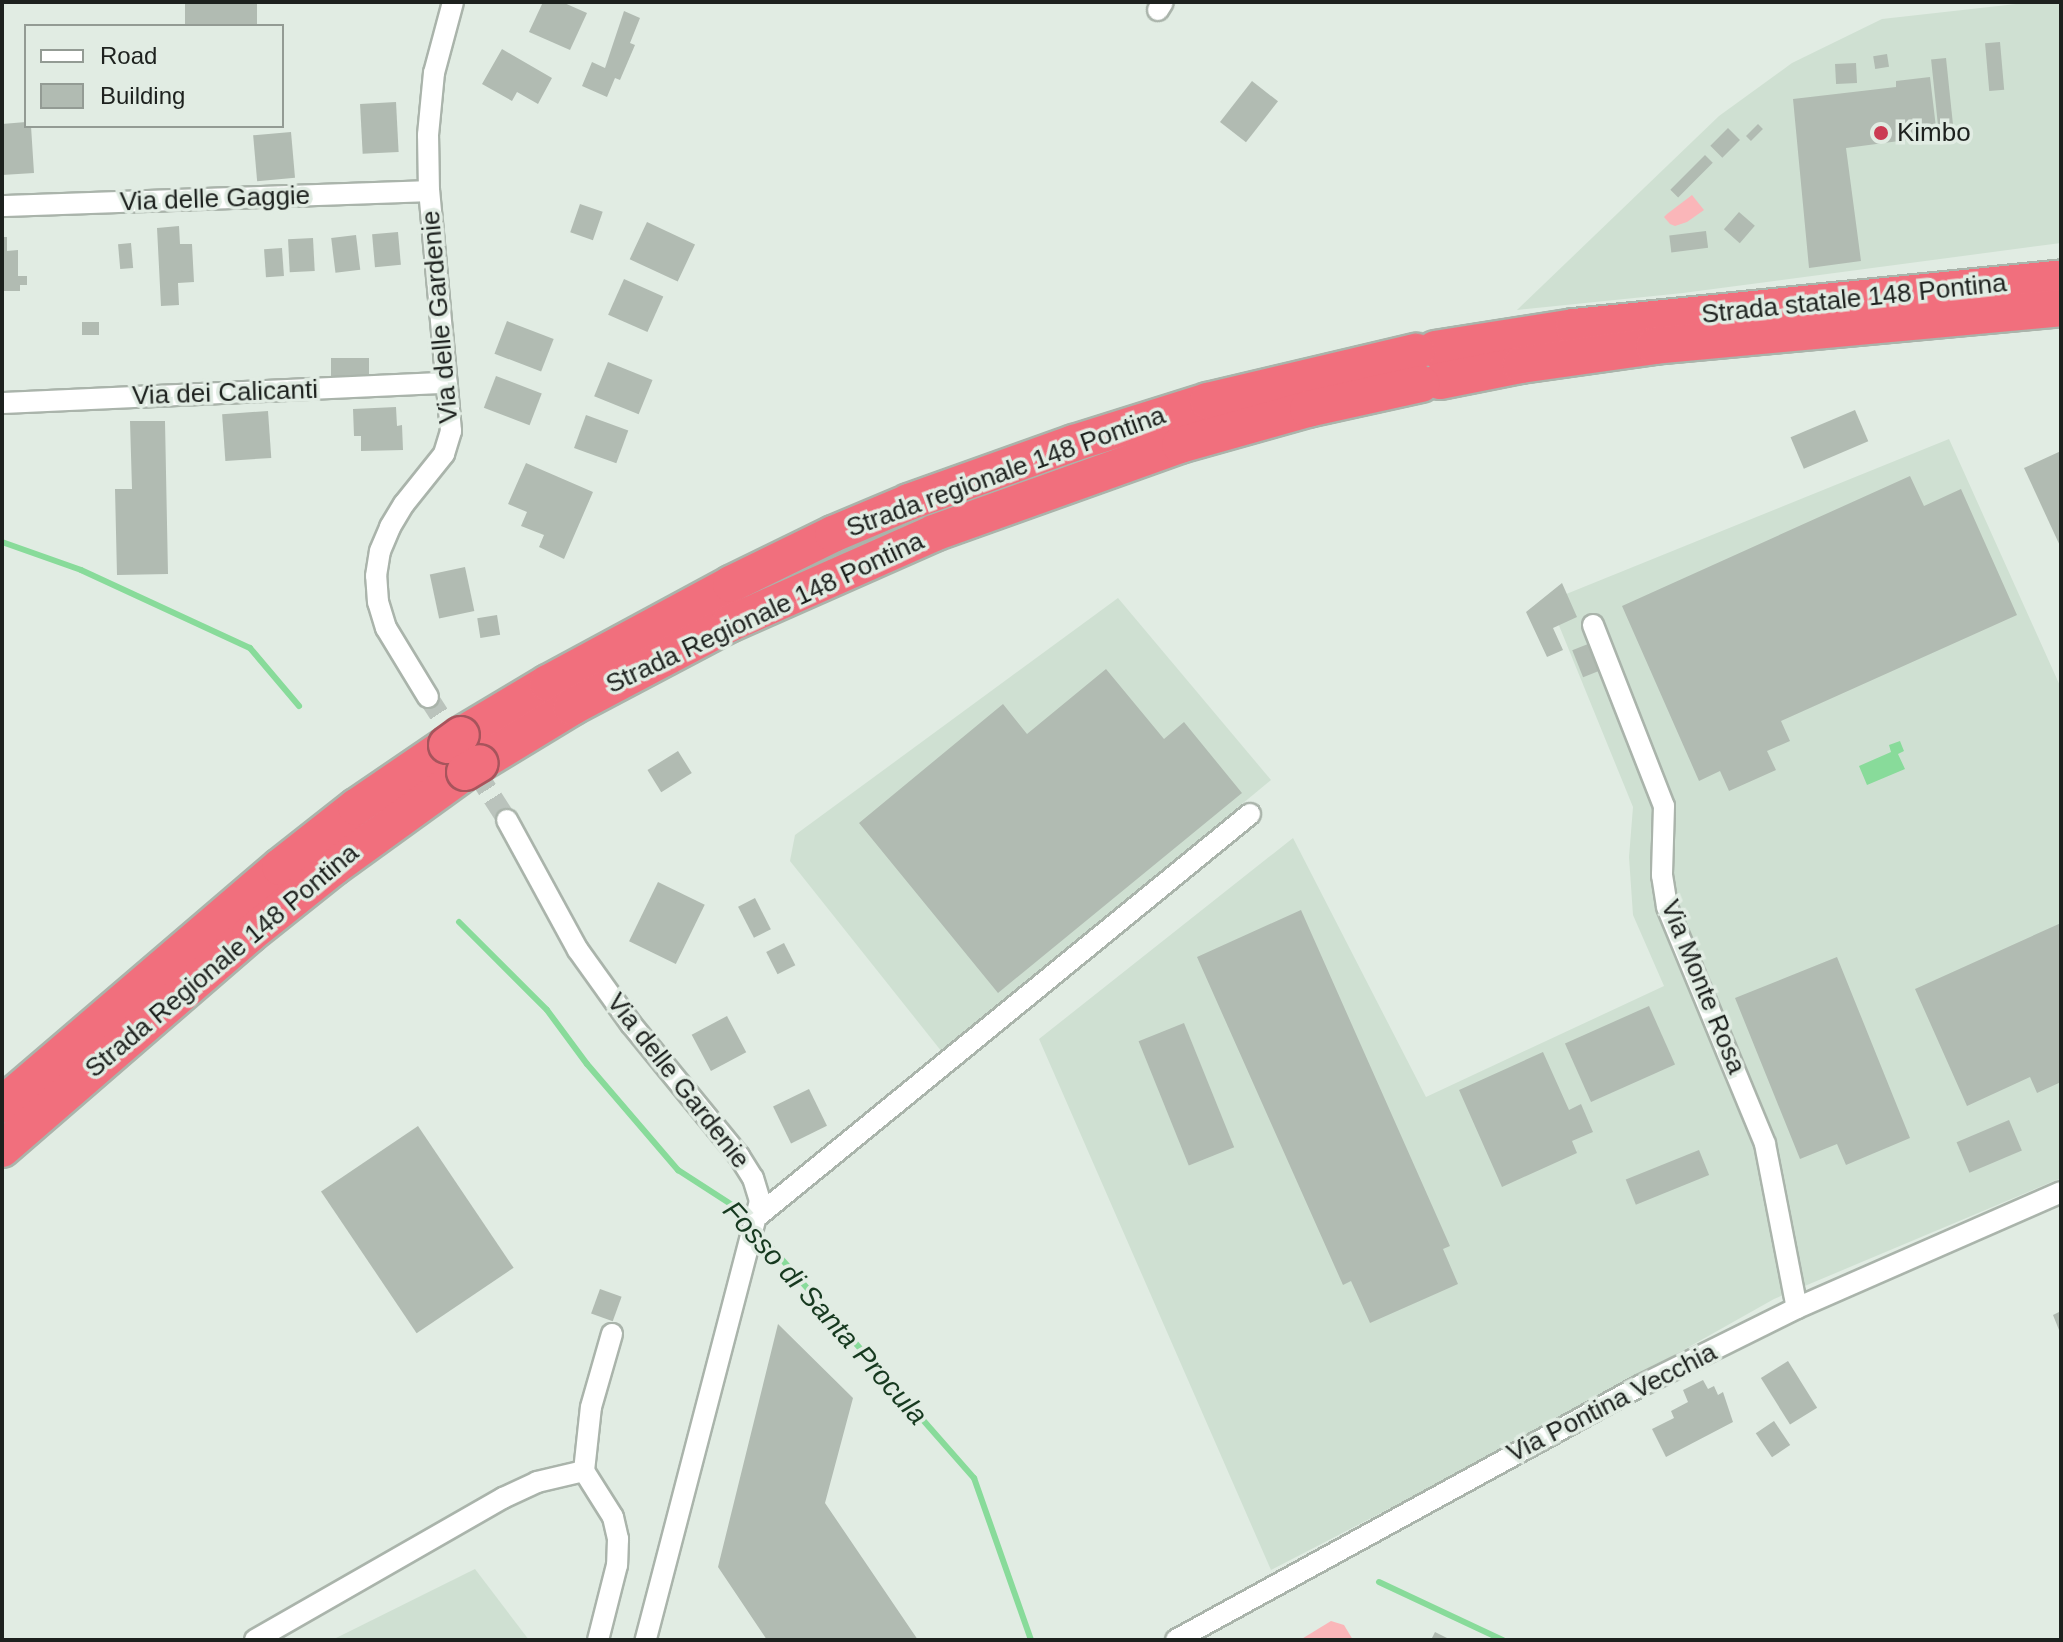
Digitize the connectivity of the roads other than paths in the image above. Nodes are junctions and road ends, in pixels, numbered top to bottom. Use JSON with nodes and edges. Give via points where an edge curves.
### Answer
{"nodes":[{"id":1,"x":453,"y":2,"type":"edge"},
{"id":2,"x":429,"y":191,"type":"junction"},
{"id":3,"x":2,"y":206,"type":"edge"},
{"id":4,"x":2061,"y":278,"type":"edge"},
{"id":5,"x":2061,"y":308,"type":"edge"},
{"id":6,"x":1650,"y":333,"type":"junction"},
{"id":7,"x":447,"y":383,"type":"junction"},
{"id":8,"x":2,"y":403,"type":"edge"},
{"id":9,"x":1593,"y":625,"type":"dead end"},
{"id":10,"x":428,"y":697,"type":"tunnel mouth"},
{"id":11,"x":464,"y":754,"type":"junction"},
{"id":12,"x":1250,"y":814,"type":"dead end"},
{"id":13,"x":507,"y":820,"type":"tunnel mouth"},
{"id":14,"x":2,"y":1105,"type":"edge"},
{"id":15,"x":2,"y":1149,"type":"edge"},
{"id":16,"x":2061,"y":1192,"type":"edge"},
{"id":17,"x":759,"y":1215,"type":"junction"},
{"id":18,"x":1797,"y":1308,"type":"junction"},
{"id":19,"x":612,"y":1334,"type":"dead end"},
{"id":20,"x":584,"y":1471,"type":"junction"},
{"id":21,"x":255,"y":1640,"type":"edge"},
{"id":22,"x":598,"y":1640,"type":"edge"},
{"id":23,"x":646,"y":1640,"type":"edge"},
{"id":24,"x":1176,"y":1640,"type":"edge"}],
"edges":[{"from":1,"to":2,"type":"street","name":"Via delle Gardenie","via":[[431,92]]},
{"from":2,"to":3,"type":"street","name":"Via delle Gaggie"},
{"from":2,"to":7,"type":"street","name":"Via delle Gardenie"},
{"from":4,"to":6,"type":"highway","name":"Strada statale 148 Pontina"},
{"from":5,"to":6,"type":"highway","name":"Strada statale 148 Pontina"},
{"from":6,"to":11,"type":"highway","name":"Strada Regionale 148 Pontina","via":[[1518,334],[1308,409],[1180,445],[934,533],[772,604]]},
{"from":7,"to":8,"type":"street","name":"Via dei Calicanti"},
{"from":7,"to":10,"type":"street","name":"Via delle Gardenie","via":[[447,447],[390,527],[376,576],[386,628]]},
{"from":9,"to":18,"type":"street","name":"Via Monte Rosa","via":[[1664,806],[1662,875],[1667,907],[1763,1135]]},
{"from":11,"to":14,"type":"highway","name":"Strada regionale 148 Pontina","via":[[368,799],[280,867]]},
{"from":11,"to":15,"type":"highway","name":"Strada Regionale 148 Pontina"},
{"from":12,"to":17,"type":"street"},
{"from":13,"to":17,"type":"street","name":"Via delle Gardenie","via":[[578,950],[739,1156],[758,1188]]},
{"from":16,"to":18,"type":"street","name":"Via Pontina Vecchia"},
{"from":17,"to":23,"type":"street","name":"Via delle Gardenie"},
{"from":18,"to":24,"type":"street","name":"Via Pontina Vecchia","via":[[1496,1462]]},
{"from":19,"to":20,"type":"street","via":[[591,1407]]},
{"from":20,"to":21,"type":"street","via":[[549,1478],[503,1498]]},
{"from":20,"to":22,"type":"street","via":[[613,1517],[618,1539],[617,1565]]}]}
